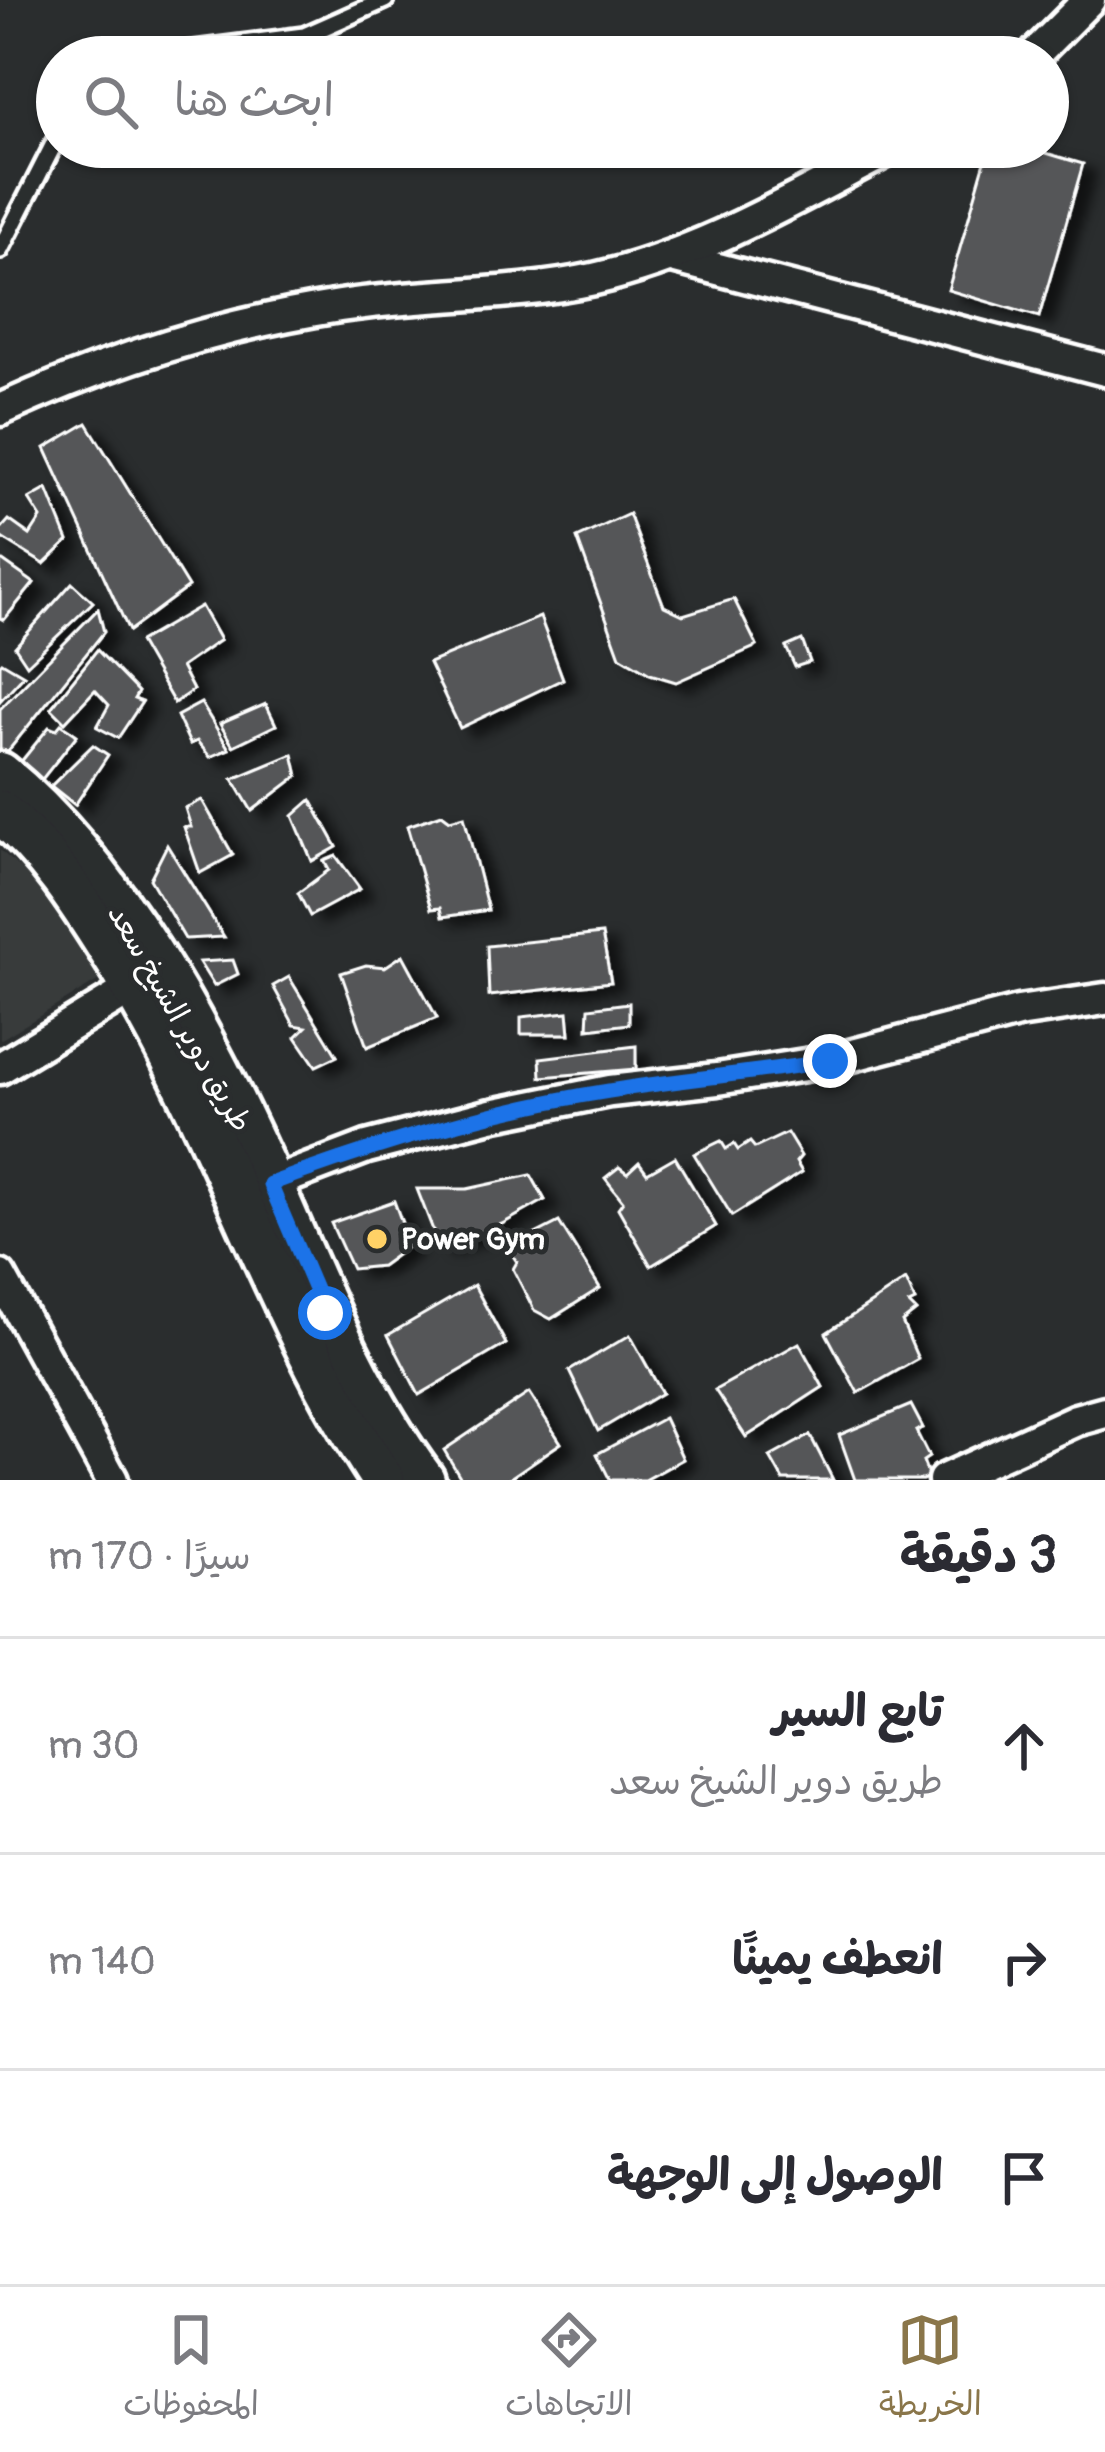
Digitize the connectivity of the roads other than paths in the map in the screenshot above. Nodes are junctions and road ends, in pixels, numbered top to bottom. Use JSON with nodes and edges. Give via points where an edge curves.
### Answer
{"nodes":[{"id":1,"x":385,"y":0,"type":"edge"},
{"id":2,"x":1089,"y":0,"type":"edge"},
{"id":3,"x":304,"y":36,"type":"edge"},
{"id":4,"x":1053,"y":36,"type":"edge"},
{"id":5,"x":42,"y":168,"type":"edge"},
{"id":6,"x":853,"y":168,"type":"edge"},
{"id":7,"x":0,"y":250,"type":"edge"},
{"id":8,"x":672,"y":256,"type":"junction"},
{"id":9,"x":1105,"y":370,"type":"edge"},
{"id":10,"x":0,"y":410,"type":"edge"},
{"id":11,"x":0,"y":774,"type":"edge"},
{"id":12,"x":0,"y":812,"type":"edge"},
{"id":13,"x":134,"y":987,"type":"junction"},
{"id":14,"x":1105,"y":999,"type":"edge"},
{"id":15,"x":0,"y":1068,"type":"edge"},
{"id":16,"x":270,"y":1184,"type":"junction"},
{"id":17,"x":0,"y":1276,"type":"edge"},
{"id":18,"x":351,"y":1399,"type":"junction"},
{"id":19,"x":1105,"y":1412,"type":"edge"},
{"id":20,"x":112,"y":1480,"type":"edge"},
{"id":21,"x":383,"y":1480,"type":"edge"},
{"id":22,"x":423,"y":1480,"type":"edge"},
{"id":23,"x":944,"y":1480,"type":"edge"}],
"edges":[{"from":1,"to":3,"type":"lane"},
{"from":2,"to":4,"type":"street"},
{"from":5,"to":7,"type":"lane"},
{"from":6,"to":8,"type":"street"},
{"from":8,"to":9,"type":"street"},
{"from":8,"to":10,"type":"street","via":[[554,286],[397,298],[225,328]]},
{"from":11,"to":16,"type":"street","name":"طريق دوير الشيخ سعد","via":[[55,823],[122,912],[221,1081]]},
{"from":12,"to":13,"type":"street","name":"طريق دوير الشيخ سعد","via":[[53,867]]},
{"from":13,"to":15,"type":"street"},
{"from":13,"to":18,"type":"street","name":"طريق دوير الشيخ سعد","via":[[203,1115],[297,1328]]},
{"from":14,"to":16,"type":"street","via":[[1018,1012],[830,1061],[490,1115]]},
{"from":16,"to":18,"type":"street","name":"طريق دوير الشيخ سعد"},
{"from":17,"to":20,"type":"street"},
{"from":18,"to":21,"type":"street","name":"طريق دوير الشيخ سعد"},
{"from":18,"to":22,"type":"street","name":"طريق دوير الشيخ سعد"},
{"from":19,"to":23,"type":"street"}]}
